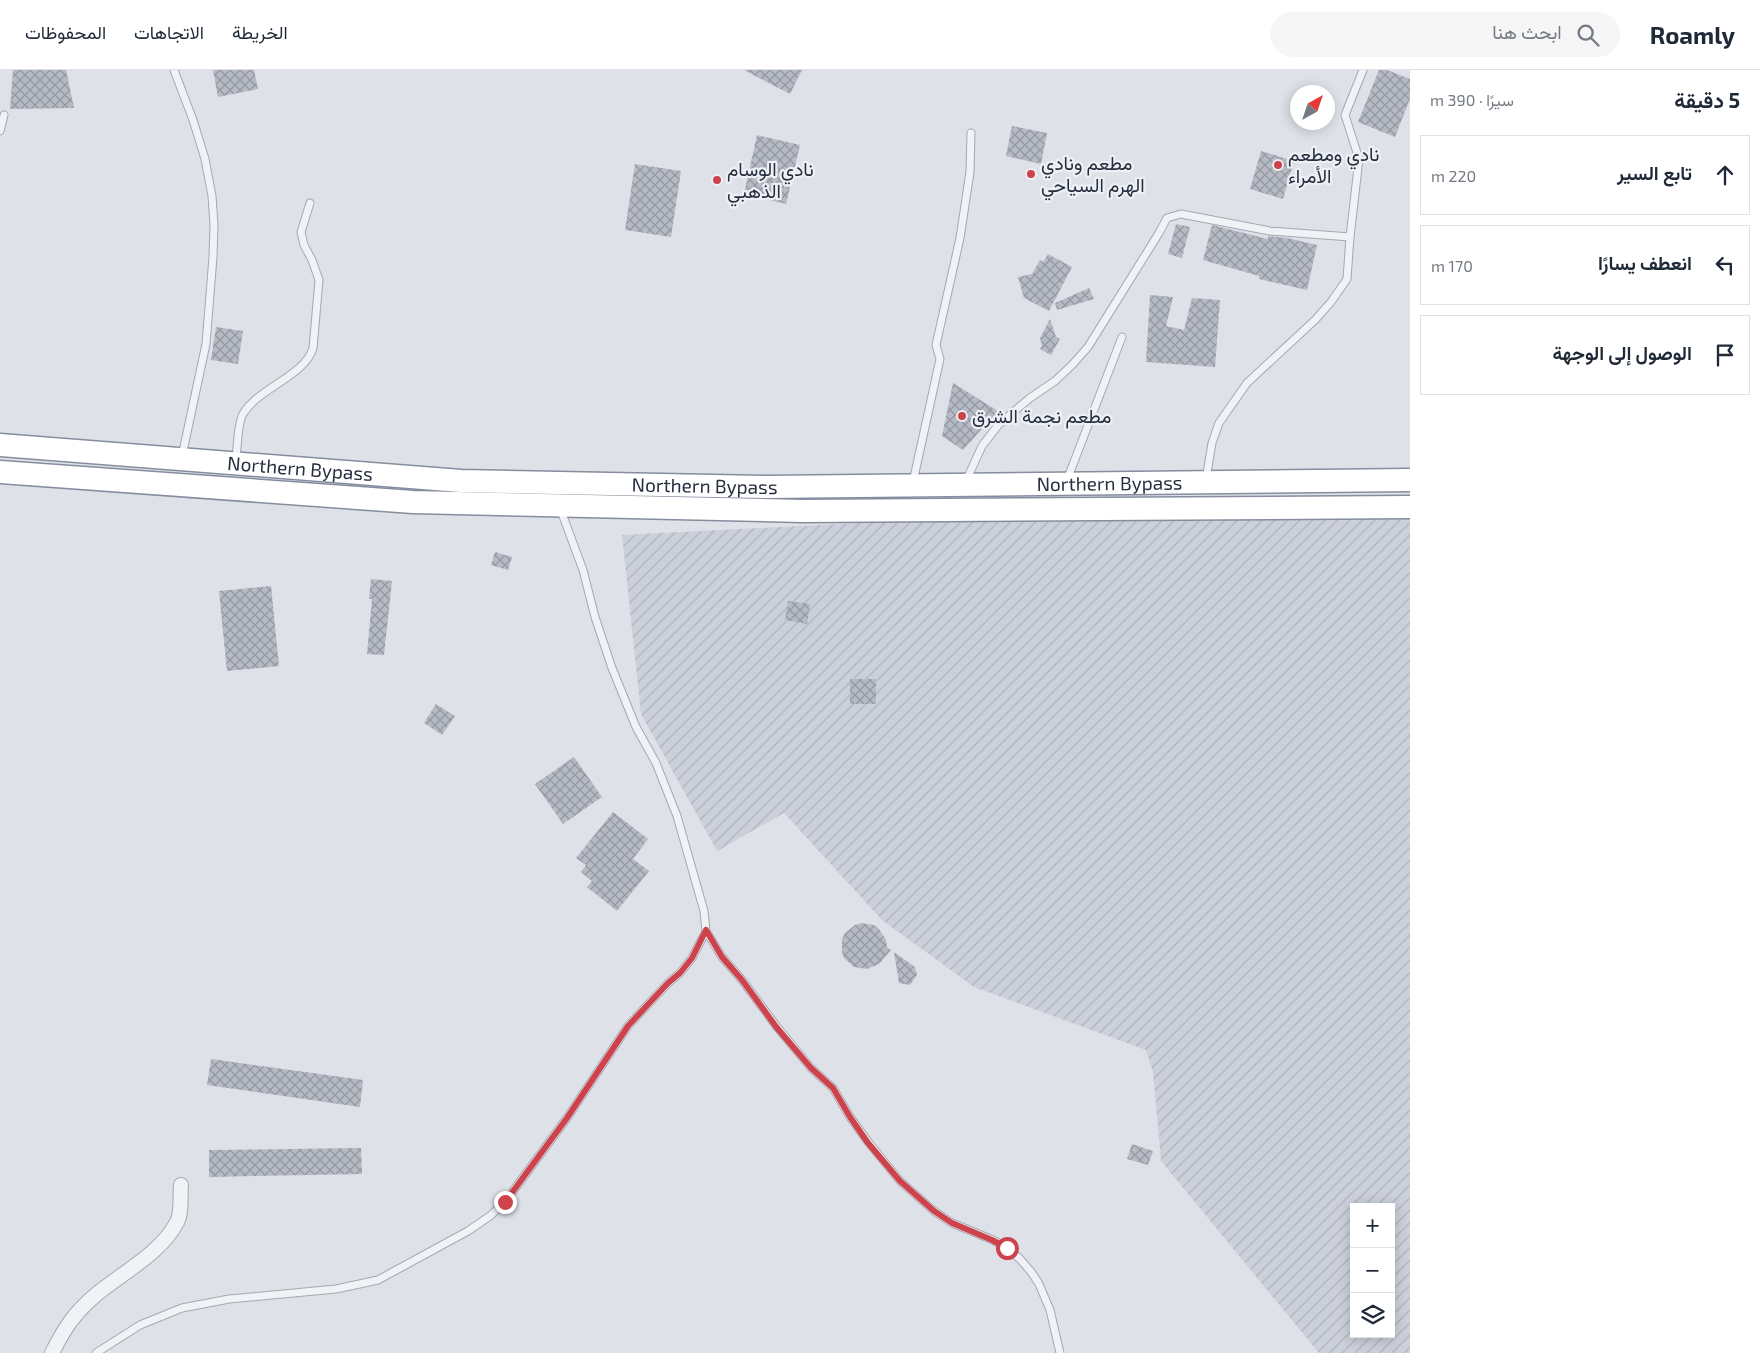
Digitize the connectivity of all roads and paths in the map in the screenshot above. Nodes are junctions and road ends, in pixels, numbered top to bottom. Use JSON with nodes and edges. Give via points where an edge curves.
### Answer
{"nodes":[{"id":1,"x":174,"y":70,"type":"edge"},
{"id":2,"x":1363,"y":70,"type":"edge"},
{"id":3,"x":4,"y":115,"type":"dead end"},
{"id":4,"x":0,"y":131,"type":"edge"},
{"id":5,"x":971,"y":133,"type":"dead end"},
{"id":6,"x":310,"y":203,"type":"dead end"},
{"id":7,"x":1350,"y":237,"type":"junction"},
{"id":8,"x":1122,"y":337,"type":"dead end"},
{"id":9,"x":0,"y":444,"type":"edge"},
{"id":10,"x":181,"y":459,"type":"junction"},
{"id":11,"x":236,"y":463,"type":"junction"},
{"id":12,"x":0,"y":472,"type":"edge"},
{"id":13,"x":1410,"y":480,"type":"edge"},
{"id":14,"x":1206,"y":482,"type":"junction"},
{"id":15,"x":1066,"y":483,"type":"junction"},
{"id":16,"x":965,"y":484,"type":"junction"},
{"id":17,"x":912,"y":485,"type":"junction"},
{"id":18,"x":559,"y":505,"type":"junction"},
{"id":19,"x":1410,"y":507,"type":"edge"},
{"id":20,"x":706,"y":930,"type":"junction"},
{"id":21,"x":182,"y":1185,"type":"dead end"},
{"id":22,"x":52,"y":1353,"type":"edge"},
{"id":23,"x":96,"y":1353,"type":"edge"},
{"id":24,"x":1060,"y":1353,"type":"edge"}],
"edges":[{"from":1,"to":10,"type":"lane","via":[[205,159],[214,225],[206,344]]},
{"from":2,"to":7,"type":"lane","via":[[1344,115],[1359,159]]},
{"from":3,"to":4,"type":"lane"},
{"from":5,"to":17,"type":"lane","via":[[970,172],[960,238],[936,345],[940,359]]},
{"from":6,"to":11,"type":"lane","via":[[301,232],[319,280],[313,348],[305,364],[255,400],[242,415]]},
{"from":7,"to":14,"type":"lane","via":[[1348,279],[1315,320],[1248,383],[1219,423],[1212,443]]},
{"from":7,"to":16,"type":"lane","via":[[1270,231],[1181,214],[1167,218],[1088,347],[1055,381],[999,424],[982,446]]},
{"from":8,"to":15,"type":"lane"},
{"from":9,"to":10,"type":"highway","name":"Northern Bypass"},
{"from":10,"to":11,"type":"highway","name":"Northern Bypass"},
{"from":11,"to":17,"type":"highway","name":"Northern Bypass","via":[[500,482],[766,487]]},
{"from":12,"to":18,"type":"highway","name":"Northern Bypass","via":[[413,502]]},
{"from":13,"to":14,"type":"highway","name":"Northern Bypass"},
{"from":14,"to":15,"type":"highway","name":"Northern Bypass"},
{"from":15,"to":16,"type":"highway","name":"Northern Bypass"},
{"from":16,"to":17,"type":"highway","name":"Northern Bypass"},
{"from":18,"to":19,"type":"highway","name":"Northern Bypass","via":[[802,511]]},
{"from":18,"to":20,"type":"lane","via":[[583,570],[612,668],[677,816],[704,911]]},
{"from":20,"to":23,"type":"lane","via":[[692,958],[628,1026],[567,1118],[505,1202],[490,1216],[378,1280],[336,1290],[229,1299],[182,1308],[140,1325]]},
{"from":20,"to":24,"type":"lane","via":[[722,957],[777,1028],[833,1088],[868,1143],[900,1181],[952,1223],[1007,1248],[1032,1273],[1050,1310]]},
{"from":21,"to":22,"type":"street","via":[[178,1220],[166,1241],[80,1309]]}]}
